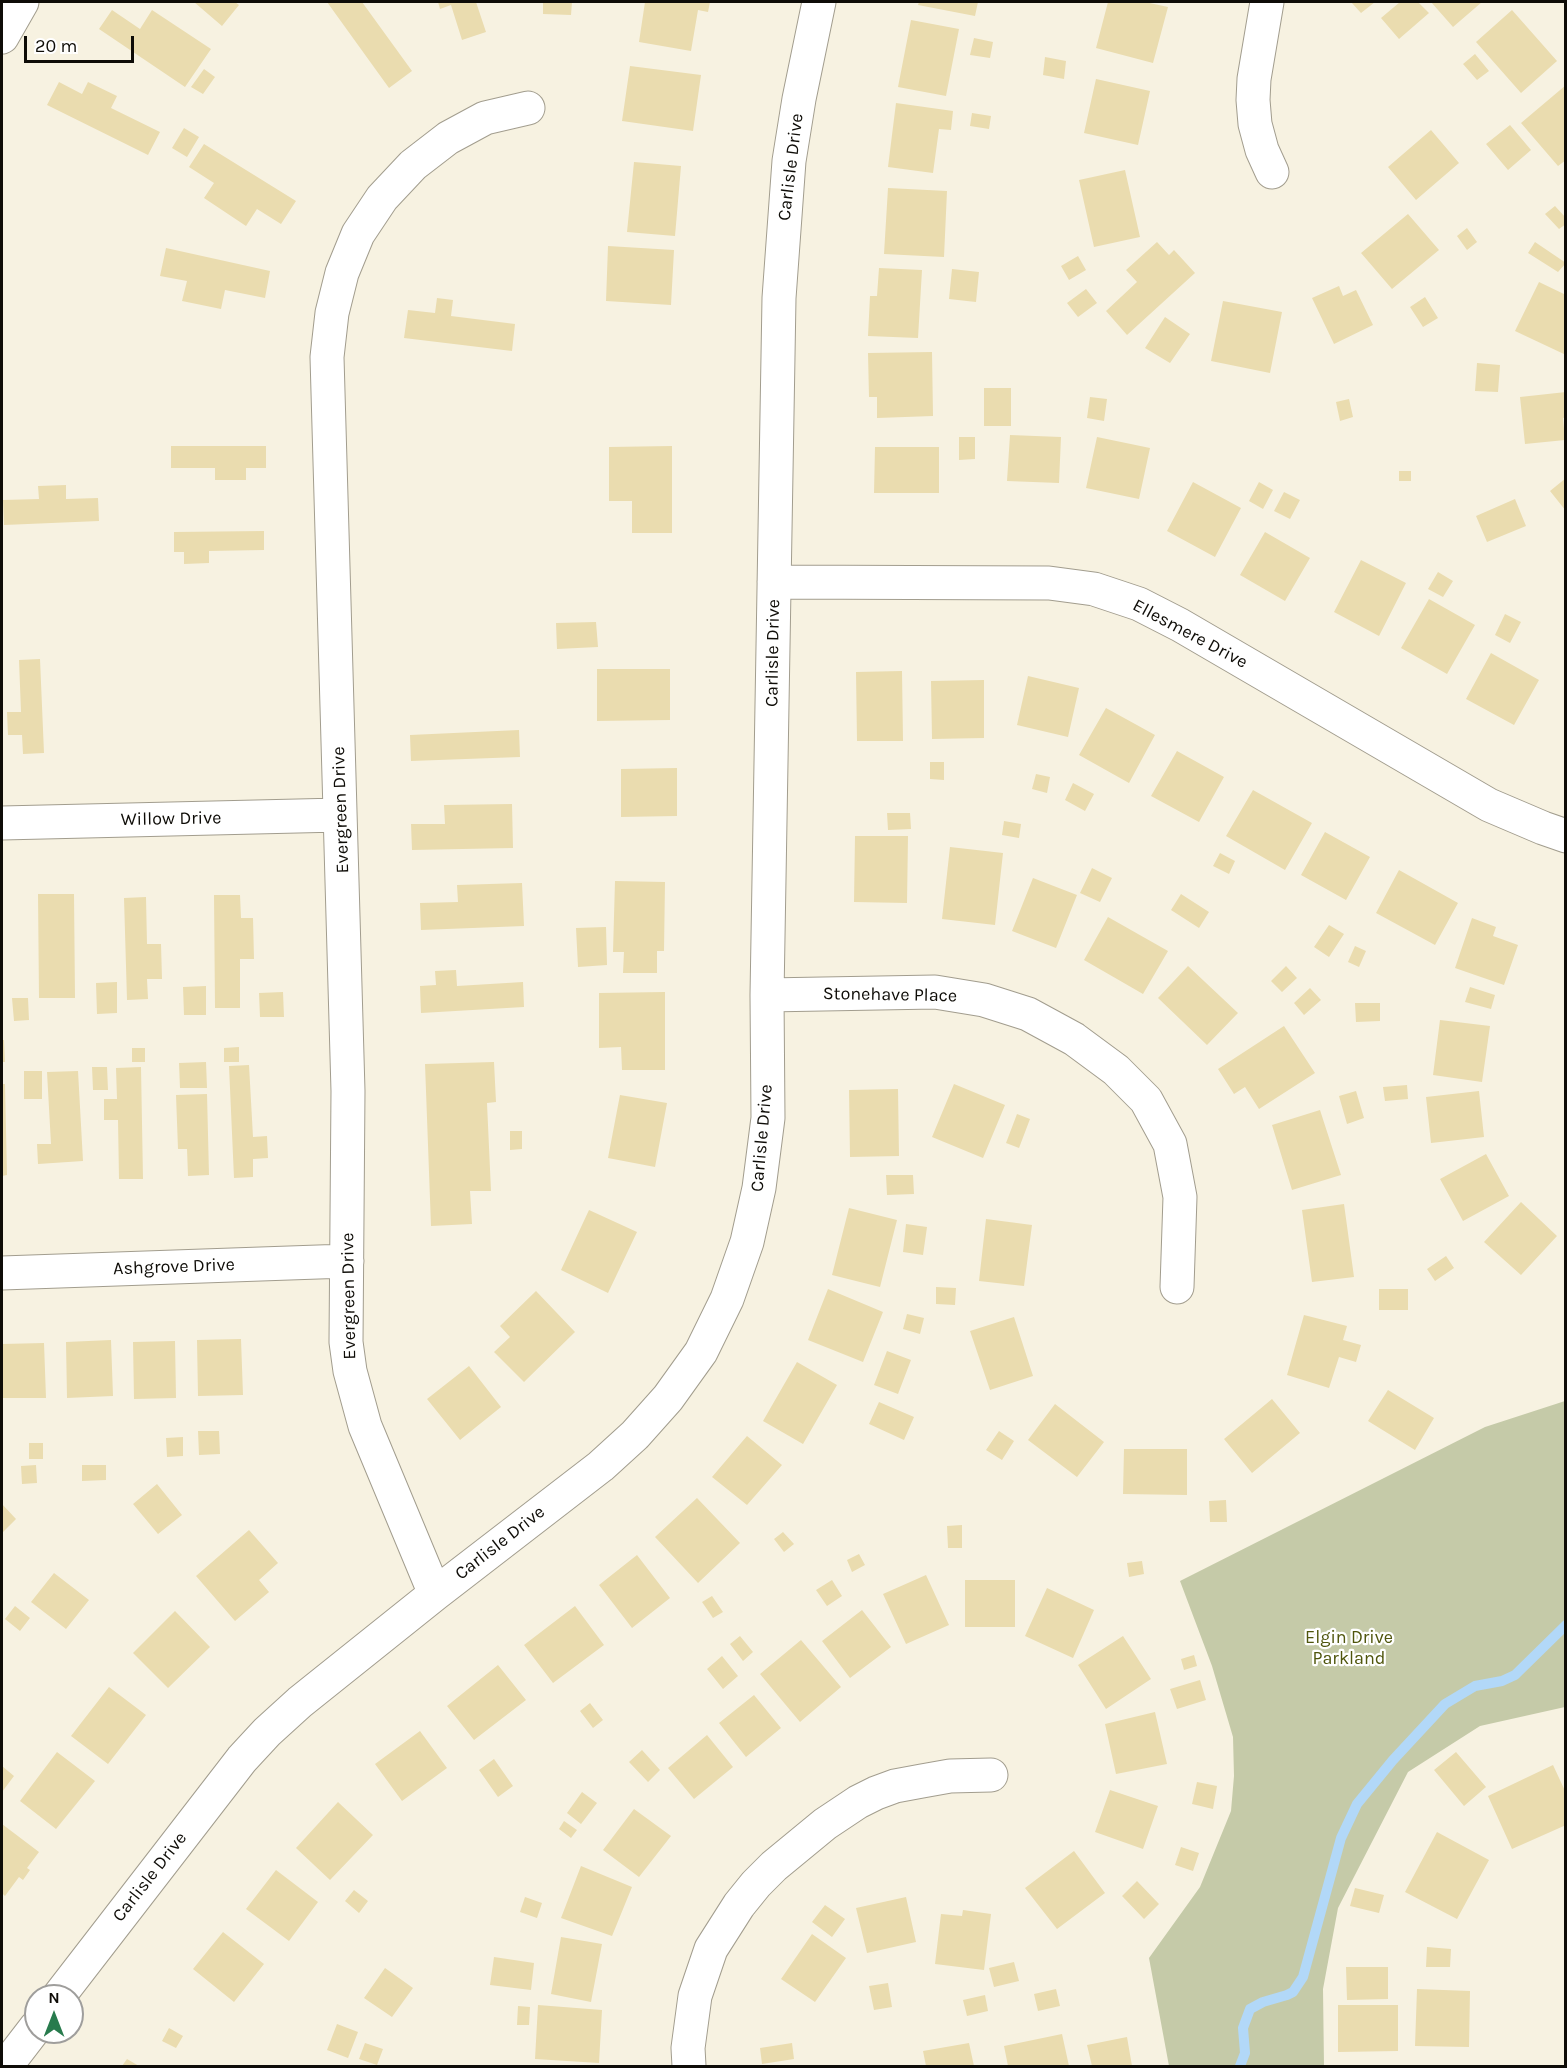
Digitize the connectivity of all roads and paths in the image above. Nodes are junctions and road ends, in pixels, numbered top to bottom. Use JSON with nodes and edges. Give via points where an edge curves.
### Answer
{"nodes":[{"id":1,"x":22,"y":2,"type":"edge"},
{"id":2,"x":819,"y":2,"type":"edge"},
{"id":3,"x":1267,"y":2,"type":"edge"},
{"id":4,"x":2,"y":37,"type":"edge"},
{"id":5,"x":528,"y":108,"type":"dead end"},
{"id":6,"x":1272,"y":172,"type":"dead end"},
{"id":7,"x":774,"y":582,"type":"junction"},
{"id":8,"x":340,"y":815,"type":"junction"},
{"id":9,"x":2,"y":823,"type":"edge"},
{"id":10,"x":1566,"y":836,"type":"edge"},
{"id":11,"x":767,"y":995,"type":"junction"},
{"id":12,"x":347,"y":1261,"type":"junction"},
{"id":13,"x":2,"y":1273,"type":"edge"},
{"id":14,"x":1176,"y":1287,"type":"dead end"},
{"id":15,"x":435,"y":1594,"type":"junction"},
{"id":16,"x":991,"y":1775,"type":"dead end"},
{"id":17,"x":68,"y":1984,"type":"edge"},
{"id":18,"x":24,"y":2043,"type":"edge"},
{"id":19,"x":6,"y":2067,"type":"edge"},
{"id":20,"x":689,"y":2067,"type":"edge"}],
"edges":[{"from":1,"to":4,"type":"street"},
{"from":2,"to":7,"type":"street","name":"Carlisle Drive","via":[[789,161],[784,224]]},
{"from":3,"to":6,"type":"street","via":[[1253,100],[1255,124]]},
{"from":5,"to":8,"type":"street","name":"Evergreen Drive","via":[[485,118],[448,138],[413,165],[382,198],[364,225],[342,273],[327,357]]},
{"from":7,"to":10,"type":"street","name":"Ellesmere Drive","via":[[1049,583],[1094,589],[1139,604],[1180,625],[1489,805]]},
{"from":7,"to":11,"type":"street","name":"Carlisle Drive"},
{"from":8,"to":9,"type":"street","name":"Willow Drive"},
{"from":8,"to":12,"type":"street","name":"Evergreen Drive","via":[[348,1080]]},
{"from":11,"to":14,"type":"street","name":"Stonehave Place","via":[[934,992],[984,1000],[1028,1014],[1074,1038],[1116,1070],[1146,1100],[1170,1144],[1180,1197]]},
{"from":11,"to":15,"type":"street","name":"Carlisle Drive","via":[[768,1118],[759,1188],[747,1242],[727,1299],[701,1352],[668,1398],[601,1466]]},
{"from":12,"to":13,"type":"street","name":"Ashgrove Drive"},
{"from":12,"to":15,"type":"street","name":"Evergreen Drive","via":[[346,1342],[357,1400]]},
{"from":15,"to":17,"type":"street","name":"Carlisle Drive","via":[[267,1732]]},
{"from":16,"to":20,"type":"street","via":[[950,1776],[876,1793],[825,1824],[774,1866],[739,1905],[711,1949],[695,1996]]},
{"from":18,"to":19,"type":"street"}]}
